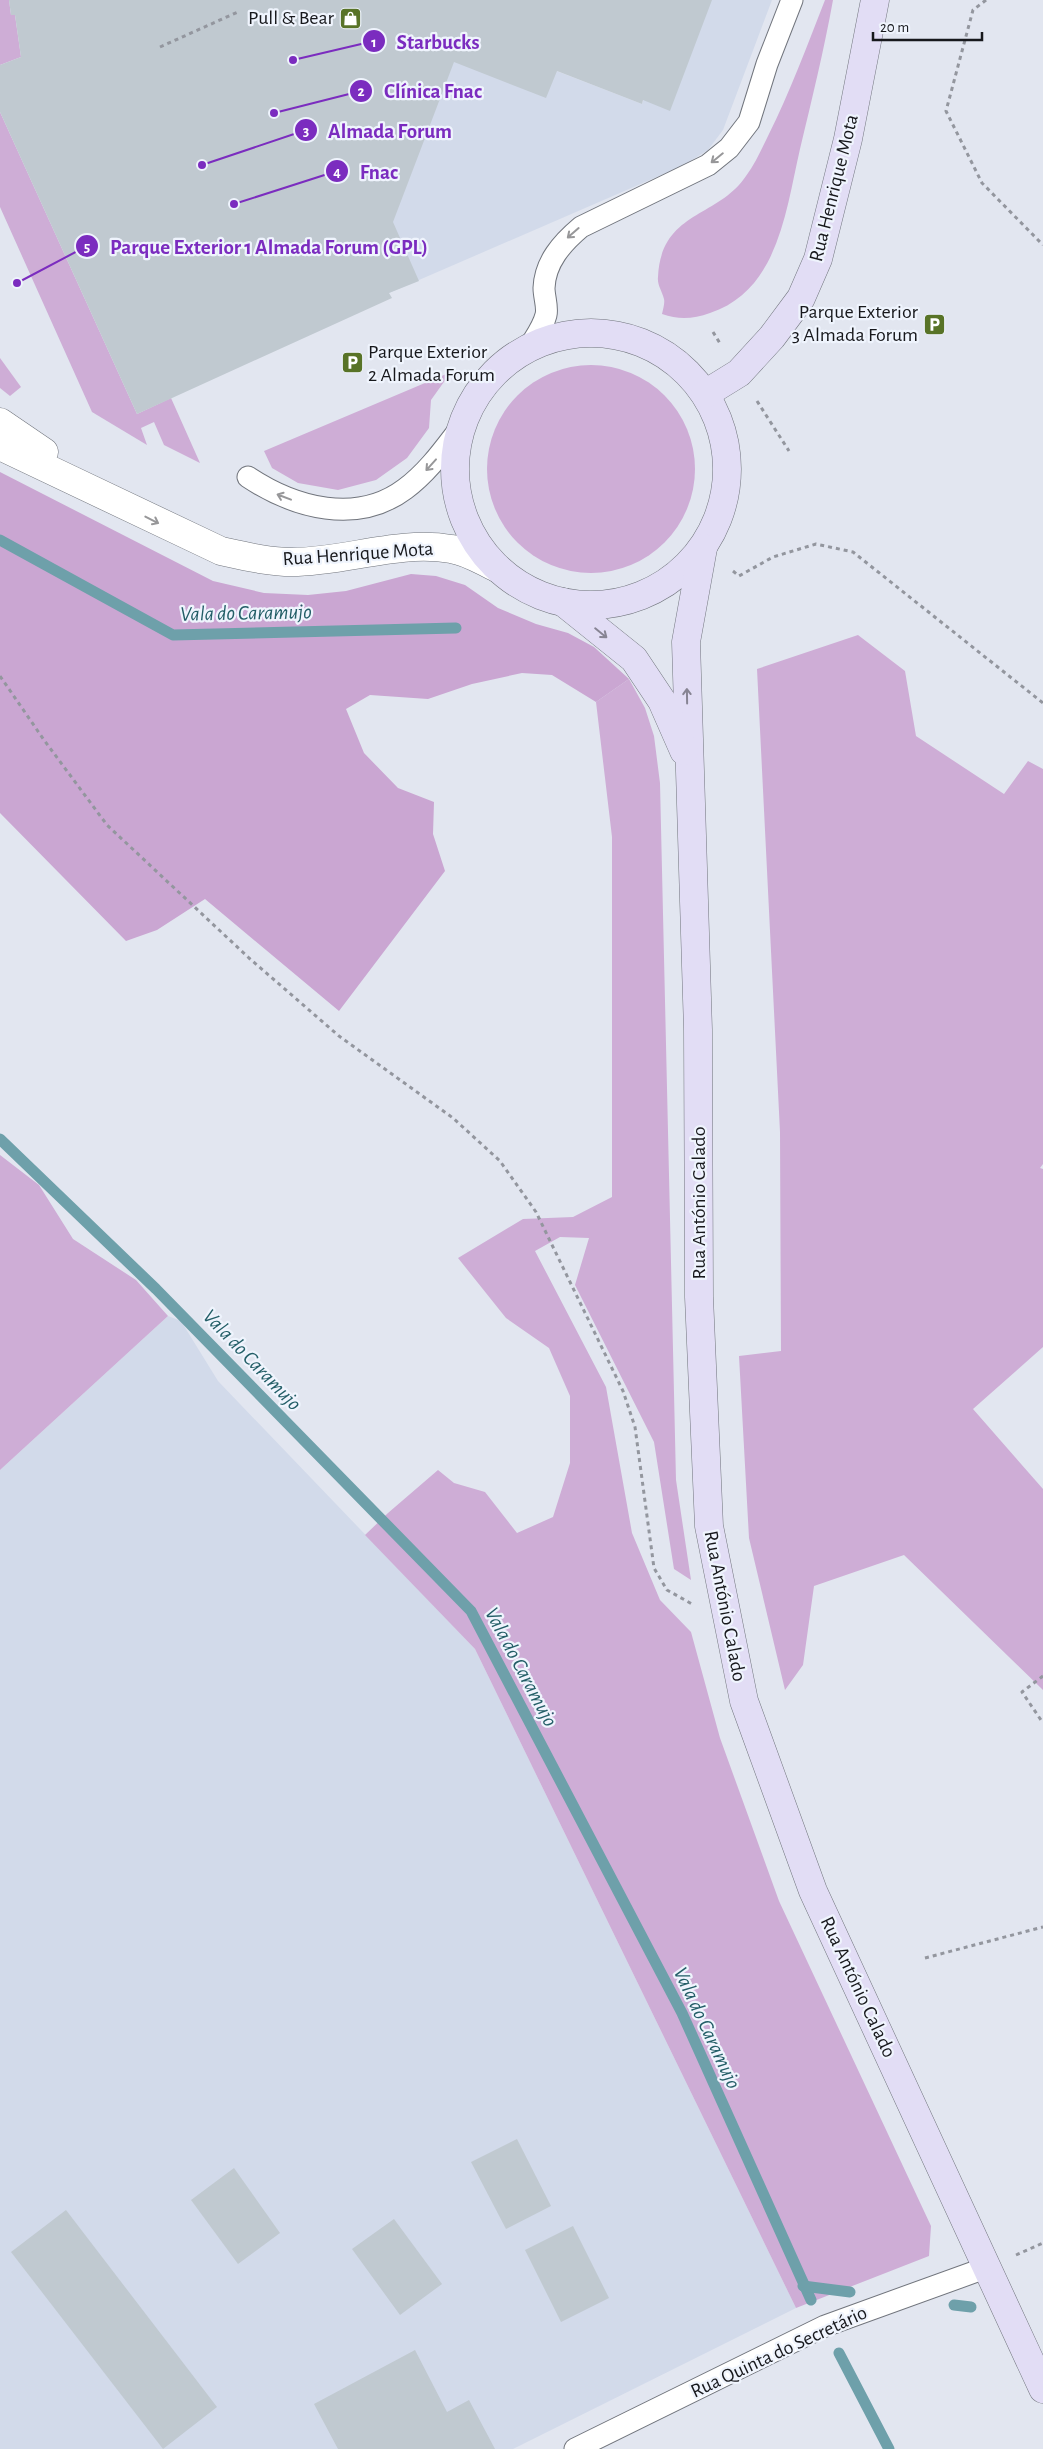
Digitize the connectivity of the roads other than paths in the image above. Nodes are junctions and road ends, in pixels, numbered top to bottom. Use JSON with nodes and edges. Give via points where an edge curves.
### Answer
{"nodes":[{"id":1,"x":792,"y":0,"type":"edge"},
{"id":2,"x":875,"y":0,"type":"edge"},
{"id":3,"x":530,"y":346,"type":"junction"},
{"id":4,"x":705,"y":394,"type":"junction"},
{"id":5,"x":0,"y":422,"type":"edge"},
{"id":6,"x":461,"y":427,"type":"junction"},
{"id":7,"x":0,"y":446,"type":"edge"},
{"id":8,"x":248,"y":477,"type":"dead end"},
{"id":9,"x":109,"y":497,"type":"junction"},
{"id":10,"x":703,"y":548,"type":"junction"},
{"id":11,"x":497,"y":568,"type":"junction"},
{"id":12,"x":563,"y":602,"type":"junction"},
{"id":13,"x":689,"y":762,"type":"junction"},
{"id":14,"x":988,"y":2267,"type":"junction"},
{"id":15,"x":1043,"y":2388,"type":"edge"},
{"id":16,"x":575,"y":2449,"type":"edge"}],
"edges":[{"from":1,"to":3,"type":"lane","one_way":true,"via":[[749,122],[729,148],[708,165],[581,227],[566,239],[550,266],[544,287],[546,312],[542,328]]},
{"from":2,"to":4,"type":"street","name":"Rua Henrique Mota","via":[[848,139],[818,259],[800,298],[772,338],[739,373]]},
{"from":3,"to":4,"type":"street","via":[[567,334],[599,332],[624,336],[649,345],[681,366]]},
{"from":3,"to":6,"type":"street","via":[[500,367],[476,394]]},
{"from":4,"to":10,"type":"street","via":[[726,456],[723,502]]},
{"from":5,"to":9,"type":"street","name":"Rua Henrique Mota"},
{"from":6,"to":8,"type":"lane","one_way":true,"via":[[421,476],[404,490],[374,506],[327,509],[269,491]]},
{"from":6,"to":11,"type":"street","via":[[455,458],[459,504],[475,540]]},
{"from":7,"to":9,"type":"street","name":"Rua Henrique Mota"},
{"from":9,"to":11,"type":"street","name":"Rua Henrique Mota","one_way":true,"via":[[202,543],[256,559],[293,562],[436,547],[465,552]]},
{"from":10,"to":12,"type":"street","via":[[681,572],[652,591],[605,605]]},
{"from":13,"to":10,"type":"street","name":"Rua António Calado","one_way":true,"via":[[686,642]]},
{"from":11,"to":12,"type":"street","via":[[530,591]]},
{"from":12,"to":13,"type":"street","name":"Rua António Calado","one_way":true,"via":[[634,659],[662,701]]},
{"from":13,"to":14,"type":"street","name":"Rua António Calado","via":[[698,1030],[699,1307],[709,1526],[725,1608],[744,1701],[813,1891]]},
{"from":14,"to":15,"type":"street","name":"Rua António Calado"},
{"from":14,"to":16,"type":"lane","name":"Rua Quinta do Secretário","via":[[825,2326]]}]}
